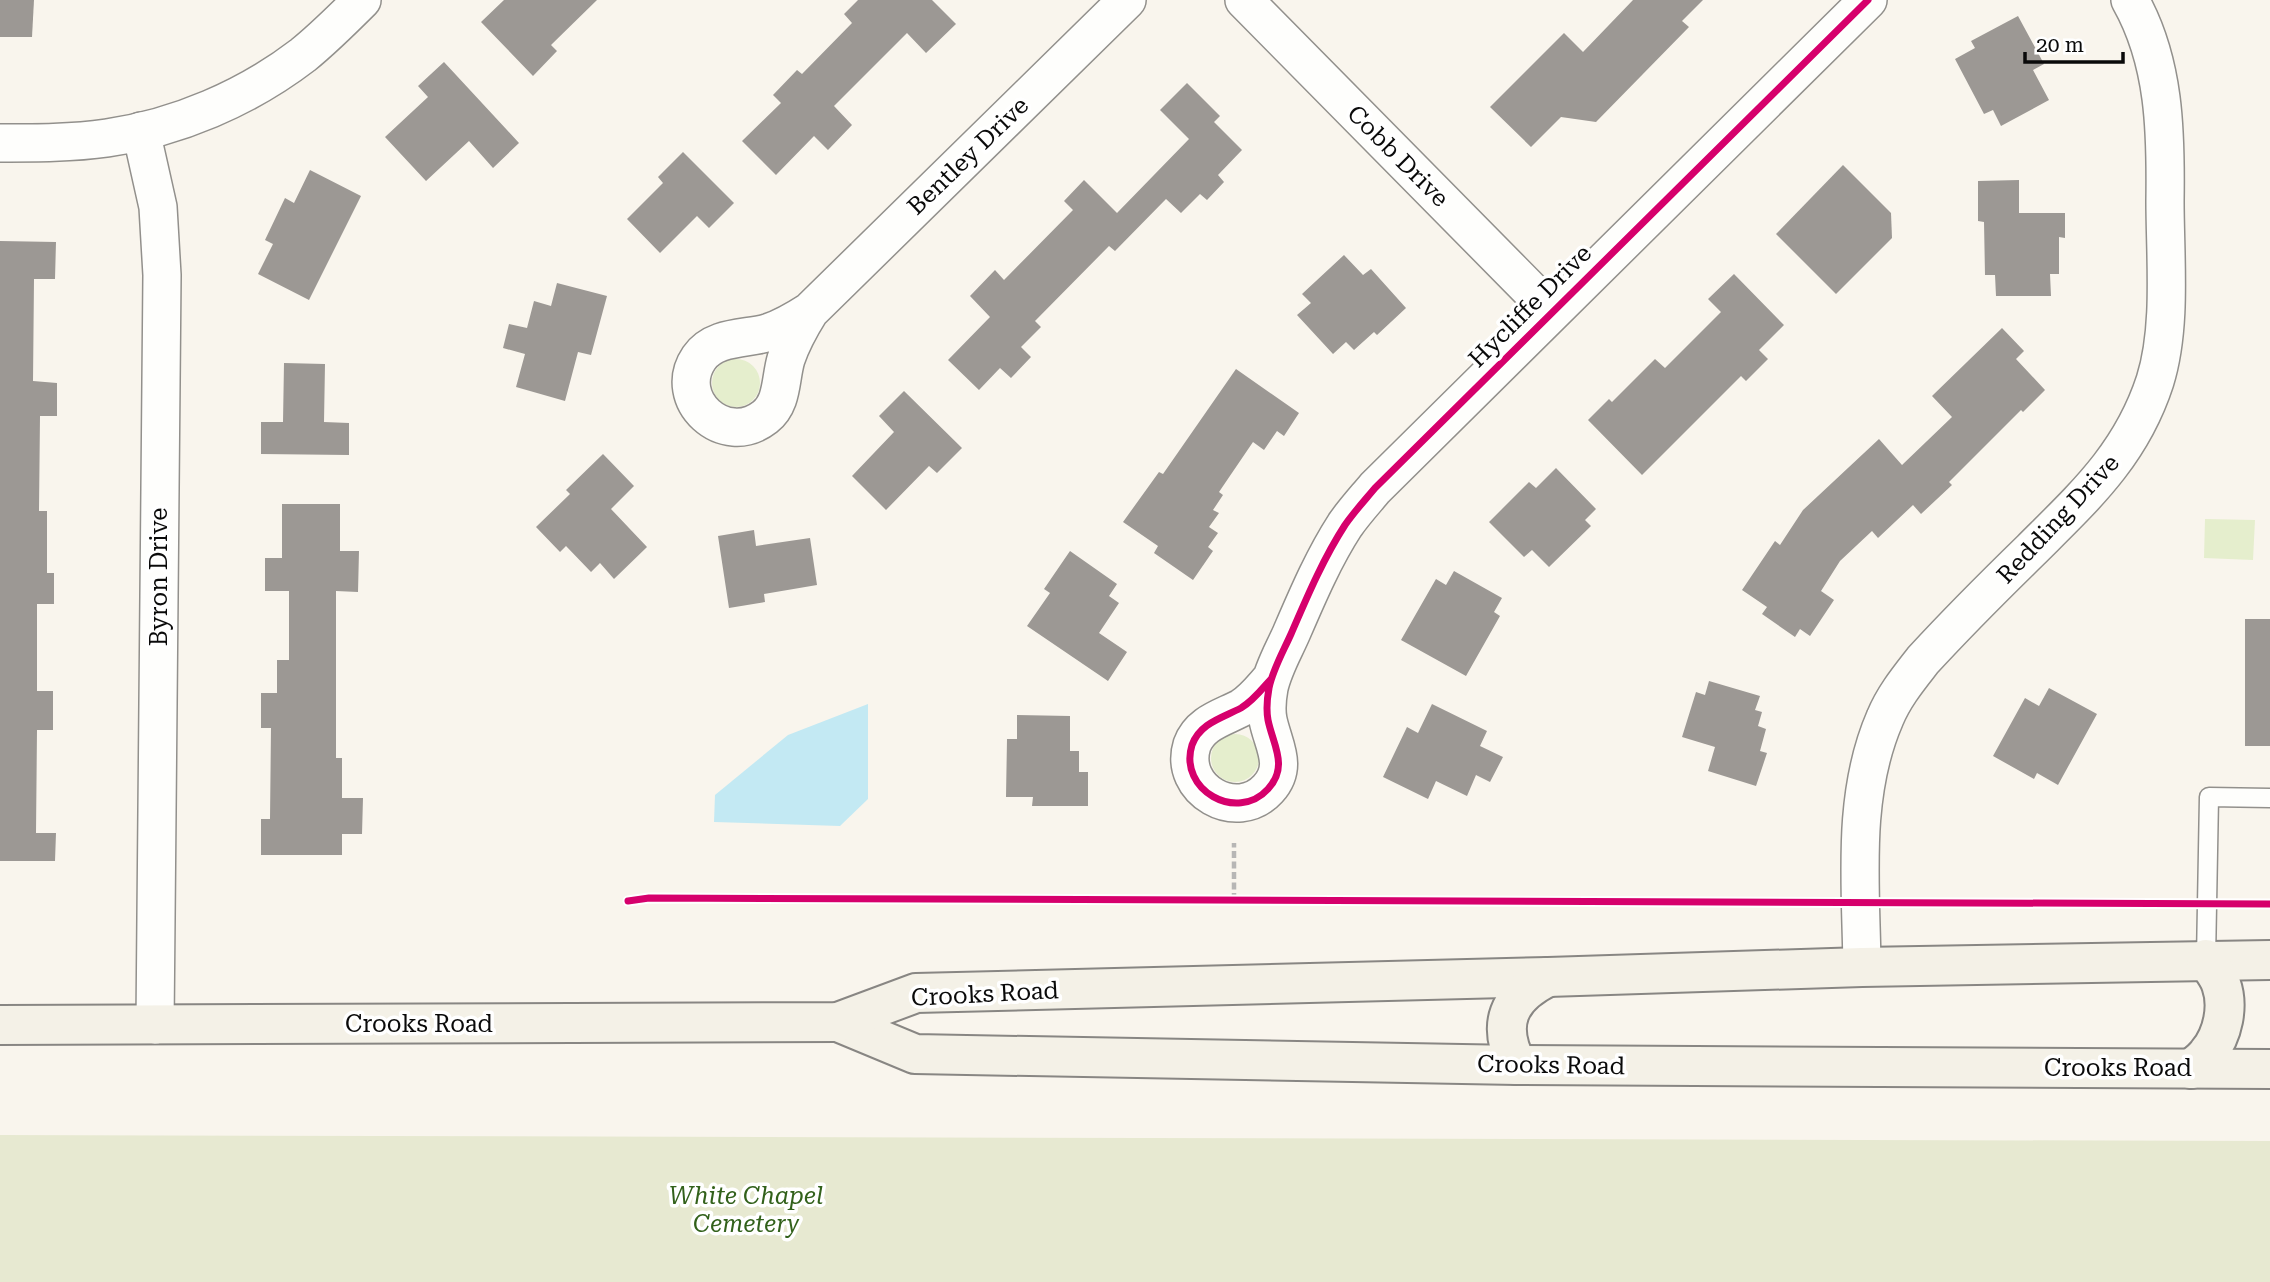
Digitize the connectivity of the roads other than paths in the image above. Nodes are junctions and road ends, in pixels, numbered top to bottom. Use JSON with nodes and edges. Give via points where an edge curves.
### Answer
{"nodes":[{"id":1,"x":362,"y":0,"type":"edge"},
{"id":2,"x":1127,"y":0,"type":"edge"},
{"id":3,"x":1244,"y":0,"type":"edge"},
{"id":4,"x":1868,"y":0,"type":"edge"},
{"id":5,"x":2130,"y":0,"type":"edge"},
{"id":6,"x":141,"y":131,"type":"junction"},
{"id":7,"x":0,"y":143,"type":"edge"},
{"id":8,"x":810,"y":311,"type":"dead end"},
{"id":9,"x":1552,"y":312,"type":"junction"},
{"id":10,"x":1271,"y":679,"type":"dead end"},
{"id":11,"x":2270,"y":798,"type":"edge"},
{"id":12,"x":2206,"y":959,"type":"junction"},
{"id":13,"x":2270,"y":960,"type":"edge"},
{"id":14,"x":1862,"y":967,"type":"junction"},
{"id":15,"x":1548,"y":977,"type":"junction"},
{"id":16,"x":838,"y":1023,"type":"junction"},
{"id":17,"x":0,"y":1025,"type":"edge"},
{"id":18,"x":155,"y":1026,"type":"junction"},
{"id":19,"x":1517,"y":1065,"type":"junction"},
{"id":20,"x":2191,"y":1069,"type":"junction"},
{"id":21,"x":2270,"y":1069,"type":"edge"}],
"edges":[{"from":1,"to":6,"type":"street","via":[[303,55],[265,81],[217,106]]},
{"from":2,"to":8,"type":"street","name":"Bentley Drive"},
{"from":3,"to":9,"type":"street","name":"Cobb Drive"},
{"from":4,"to":9,"type":"street","name":"Hycliffe Drive"},
{"from":5,"to":14,"type":"street","name":"Redding Drive","via":[[2159,74],[2164,123],[2165,310],[2155,380],[2122,451],[2096,484],[1923,660],[1886,715],[1861,807]]},
{"from":6,"to":7,"type":"street","via":[[76,141]]},
{"from":6,"to":18,"type":"street","name":"Byron Drive","via":[[158,207],[162,275]]},
{"from":9,"to":10,"type":"street","name":"Hycliffe Drive","via":[[1401,459],[1346,524]]},
{"from":11,"to":12,"type":"lane","via":[[2209,797]]},
{"from":12,"to":13,"type":"main road","name":"Crooks Road"},
{"from":12,"to":14,"type":"main road","name":"Crooks Road"},
{"from":12,"to":20,"type":"main road","via":[[2220,981],[2224,1016],[2208,1054]]},
{"from":14,"to":15,"type":"main road","name":"Crooks Road"},
{"from":15,"to":16,"type":"main road","name":"Crooks Road","via":[[916,993]]},
{"from":15,"to":19,"type":"main road","via":[[1519,995],[1507,1023],[1510,1051]]},
{"from":16,"to":18,"type":"main road","name":"Crooks Road"},
{"from":16,"to":19,"type":"main road","name":"Crooks Road","via":[[915,1054]]},
{"from":17,"to":18,"type":"main road","name":"Crooks Road"},
{"from":19,"to":20,"type":"main road","name":"Crooks Road"},
{"from":20,"to":21,"type":"main road","name":"Crooks Road"}]}
